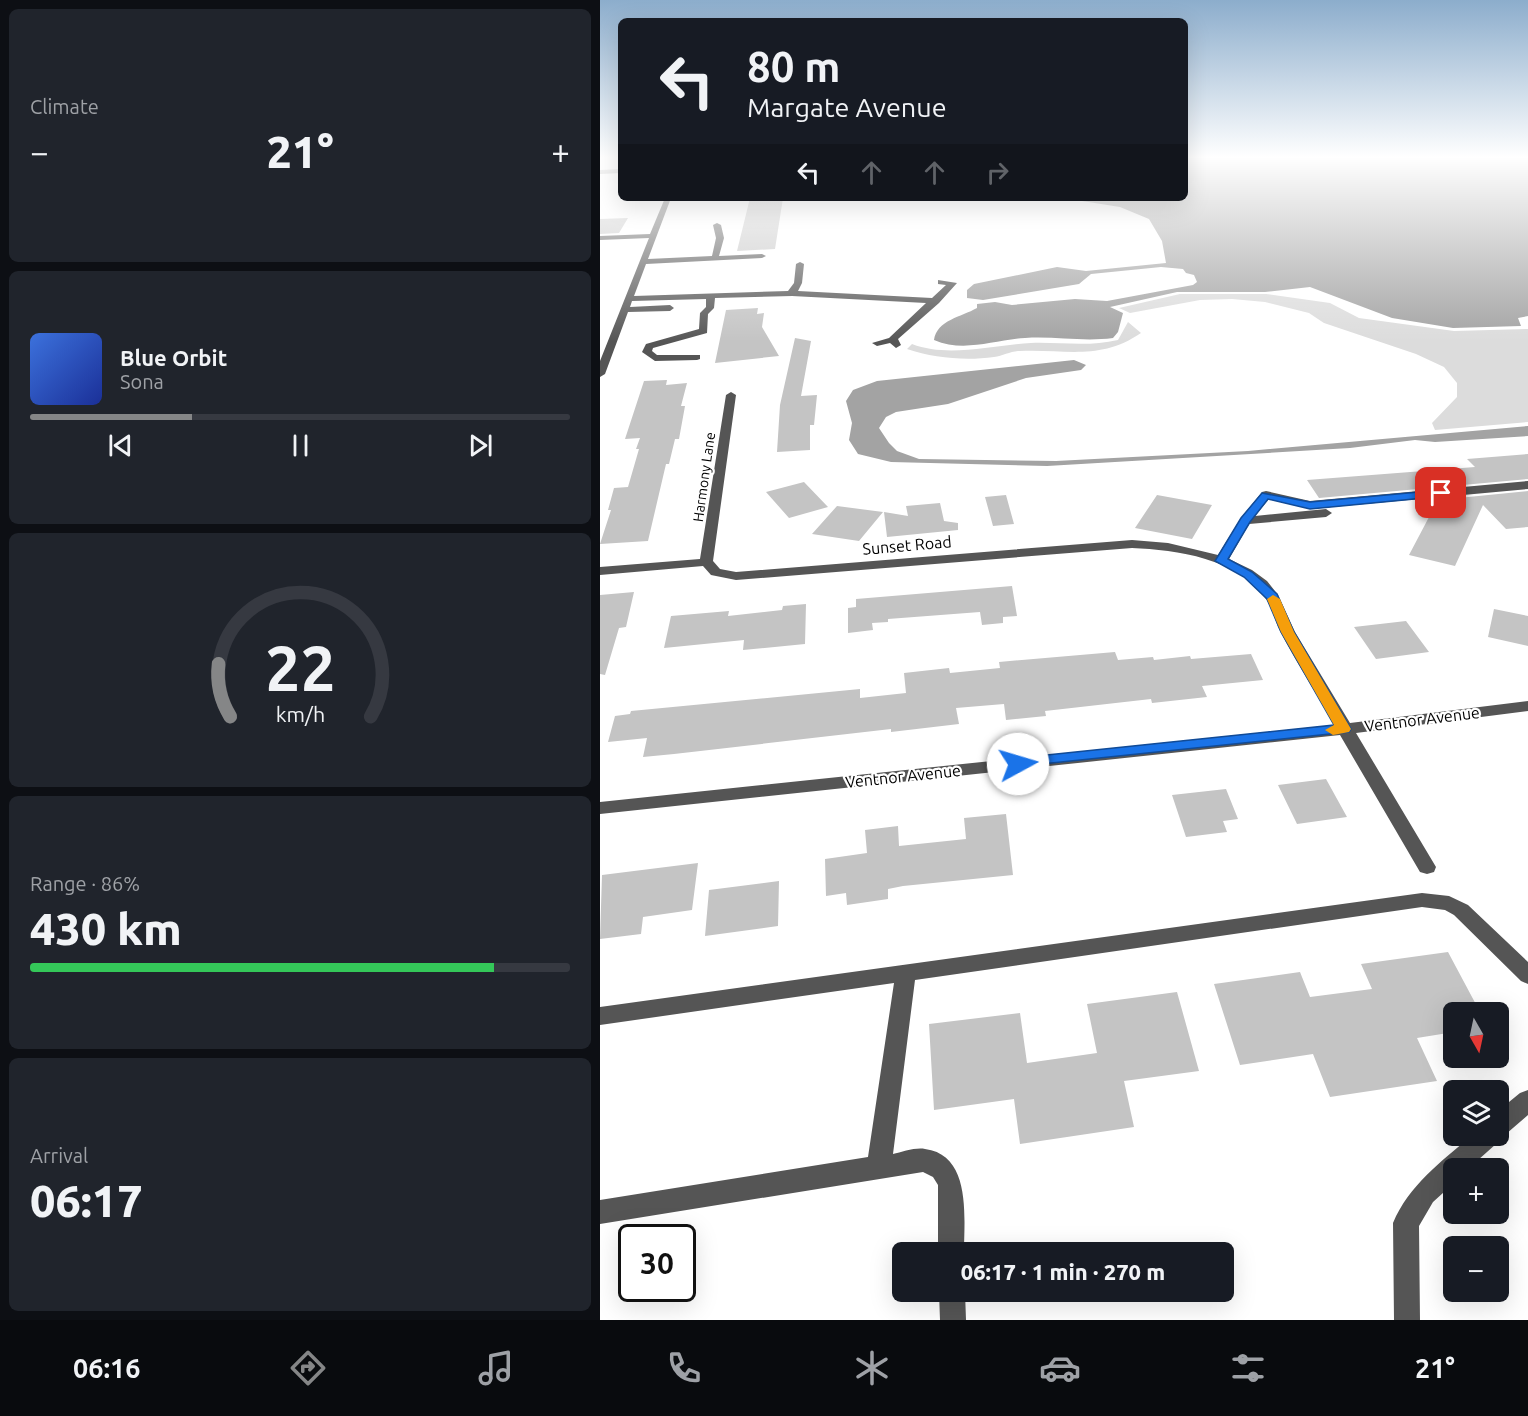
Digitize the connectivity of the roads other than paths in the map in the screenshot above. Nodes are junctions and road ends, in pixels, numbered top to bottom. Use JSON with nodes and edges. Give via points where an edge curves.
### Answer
{"nodes":[{"id":1,"x":660,"y":219,"type":"edge"},
{"id":2,"x":717,"y":225,"type":"dead end"},
{"id":3,"x":653,"y":236,"type":"junction"},
{"id":4,"x":600,"y":238,"type":"edge"},
{"id":5,"x":762,"y":256,"type":"dead end"},
{"id":6,"x":715,"y":258,"type":"junction"},
{"id":7,"x":644,"y":262,"type":"junction"},
{"id":8,"x":803,"y":268,"type":"dead end"},
{"id":9,"x":941,"y":282,"type":"dead end"},
{"id":10,"x":792,"y":293,"type":"junction"},
{"id":11,"x":630,"y":299,"type":"junction"},
{"id":12,"x":710,"y":300,"type":"junction"},
{"id":13,"x":936,"y":301,"type":"junction"},
{"id":14,"x":625,"y":310,"type":"junction"},
{"id":15,"x":877,"y":343,"type":"dead end"},
{"id":16,"x":697,"y":357,"type":"dead end"},
{"id":17,"x":600,"y":374,"type":"edge"},
{"id":18,"x":731,"y":395,"type":"dead end"},
{"id":19,"x":1528,"y":485,"type":"edge"},
{"id":20,"x":1528,"y":495,"type":"edge"},
{"id":21,"x":1245,"y":520,"type":"junction"},
{"id":22,"x":1221,"y":561,"type":"junction"},
{"id":23,"x":706,"y":562,"type":"junction"},
{"id":24,"x":600,"y":571,"type":"edge"},
{"id":25,"x":1528,"y":706,"type":"edge"},
{"id":26,"x":1344,"y":729,"type":"junction"},
{"id":27,"x":600,"y":808,"type":"edge"},
{"id":28,"x":1427,"y":867,"type":"dead end"},
{"id":29,"x":905,"y":975,"type":"junction"},
{"id":30,"x":1528,"y":975,"type":"edge"},
{"id":31,"x":600,"y":1016,"type":"edge"},
{"id":32,"x":1528,"y":1100,"type":"edge"},
{"id":33,"x":1509,"y":1116,"type":"edge"},
{"id":34,"x":1477,"y":1146,"type":"edge"},
{"id":35,"x":879,"y":1167,"type":"junction"},
{"id":36,"x":600,"y":1212,"type":"edge"},
{"id":37,"x":951,"y":1242,"type":"edge"},
{"id":38,"x":952,"y":1302,"type":"edge"},
{"id":39,"x":952,"y":1320,"type":"edge"},
{"id":40,"x":1407,"y":1320,"type":"edge"}],
"edges":[{"from":1,"to":3,"type":"street"},
{"from":2,"to":6,"type":"street","via":[[720,238]]},
{"from":3,"to":4,"type":"street"},
{"from":3,"to":7,"type":"street"},
{"from":5,"to":6,"type":"street"},
{"from":6,"to":7,"type":"street"},
{"from":7,"to":11,"type":"street"},
{"from":8,"to":10,"type":"street"},
{"from":9,"to":13,"type":"street","via":[[954,283]]},
{"from":10,"to":12,"type":"street","via":[[771,300]]},
{"from":10,"to":13,"type":"street"},
{"from":11,"to":12,"type":"street"},
{"from":11,"to":14,"type":"street"},
{"from":12,"to":14,"type":"street"},
{"from":12,"to":16,"type":"street","via":[[709,310],[704,313],[704,331],[659,342],[649,346],[647,352],[655,358]]},
{"from":13,"to":15,"type":"street","via":[[894,343]]},
{"from":14,"to":17,"type":"street"},
{"from":18,"to":23,"type":"street","name":"Harmony Lane"},
{"from":19,"to":21,"type":"street","via":[[1310,505],[1266,495]]},
{"from":20,"to":21,"type":"street"},
{"from":21,"to":22,"type":"street"},
{"from":22,"to":23,"type":"street","name":"Sunset Road","via":[[1174,548],[1132,544],[736,576],[716,572]]},
{"from":22,"to":26,"type":"street","name":"Sunset Road","via":[[1248,574],[1273,597],[1288,632]]},
{"from":23,"to":24,"type":"street"},
{"from":25,"to":26,"type":"street","name":"Ventnor Avenue"},
{"from":26,"to":27,"type":"street","name":"Ventnor Avenue"},
{"from":26,"to":28,"type":"street","name":"Sunset Road"},
{"from":29,"to":30,"type":"street","via":[[1436,900],[1461,910]]},
{"from":29,"to":31,"type":"street"},
{"from":29,"to":35,"type":"street"},
{"from":32,"to":33,"type":"street"},
{"from":34,"to":40,"type":"street","via":[[1424,1193],[1406,1223]]},
{"from":35,"to":36,"type":"street"},
{"from":35,"to":37,"type":"street","via":[[925,1160],[942,1169],[950,1183]]},
{"from":38,"to":39,"type":"street"}]}
